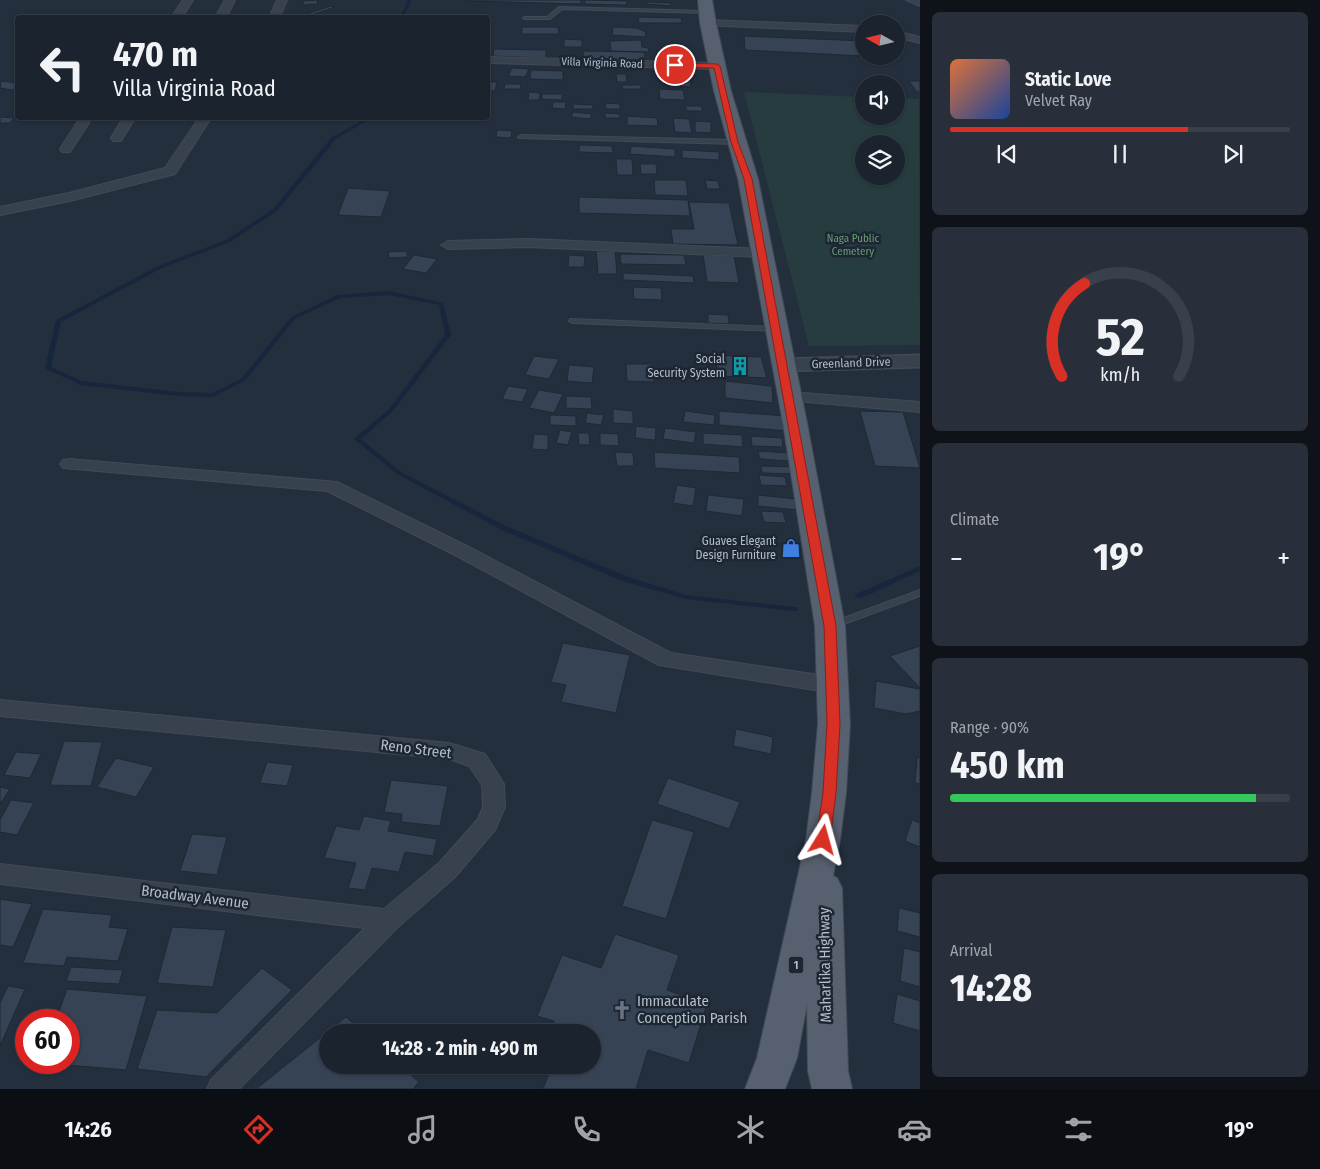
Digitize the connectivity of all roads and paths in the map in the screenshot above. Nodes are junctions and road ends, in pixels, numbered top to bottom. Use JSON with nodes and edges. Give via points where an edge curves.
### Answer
{"nodes":[{"id":1,"x":188,"y":0,"type":"edge"},
{"id":2,"x":230,"y":0,"type":"edge"},
{"id":3,"x":282,"y":0,"type":"edge"},
{"id":4,"x":910,"y":0,"type":"edge"},
{"id":5,"x":920,"y":3,"type":"edge"},
{"id":6,"x":704,"y":7,"type":"edge"},
{"id":7,"x":178,"y":15,"type":"edge"},
{"id":8,"x":222,"y":15,"type":"edge"},
{"id":9,"x":275,"y":15,"type":"edge"},
{"id":10,"x":525,"y":18,"type":"dead end"},
{"id":11,"x":855,"y":29,"type":"edge"},
{"id":12,"x":905,"y":36,"type":"edge"},
{"id":13,"x":920,"y":40,"type":"edge"},
{"id":14,"x":490,"y":60,"type":"edge"},
{"id":15,"x":717,"y":66,"type":"junction"},
{"id":16,"x":85,"y":120,"type":"edge"},
{"id":17,"x":128,"y":120,"type":"edge"},
{"id":18,"x":204,"y":120,"type":"edge"},
{"id":19,"x":520,"y":137,"type":"dead end"},
{"id":20,"x":117,"y":138,"type":"dead end"},
{"id":21,"x":735,"y":142,"type":"junction"},
{"id":22,"x":66,"y":149,"type":"dead end"},
{"id":23,"x":0,"y":211,"type":"edge"},
{"id":24,"x":448,"y":245,"type":"dead end"},
{"id":25,"x":763,"y":253,"type":"junction"},
{"id":26,"x":573,"y":321,"type":"dead end"},
{"id":27,"x":777,"y":330,"type":"junction"},
{"id":28,"x":920,"y":361,"type":"edge"},
{"id":29,"x":782,"y":365,"type":"junction"},
{"id":30,"x":790,"y":397,"type":"junction"},
{"id":31,"x":920,"y":407,"type":"edge"},
{"id":32,"x":69,"y":464,"type":"dead end"},
{"id":33,"x":920,"y":593,"type":"edge"},
{"id":34,"x":830,"y":626,"type":"junction"},
{"id":35,"x":833,"y":685,"type":"junction"},
{"id":36,"x":0,"y":708,"type":"edge"},
{"id":37,"x":823,"y":840,"type":"junction"},
{"id":38,"x":0,"y":874,"type":"edge"},
{"id":39,"x":389,"y":920,"type":"junction"},
{"id":40,"x":221,"y":1089,"type":"edge"},
{"id":41,"x":765,"y":1089,"type":"edge"},
{"id":42,"x":832,"y":1089,"type":"edge"}],
"edges":[{"from":1,"to":7,"type":"street"},
{"from":2,"to":8,"type":"street"},
{"from":3,"to":9,"type":"street"},
{"from":4,"to":5,"type":"street"},
{"from":6,"to":10,"type":"lane","via":[[561,8],[548,18]]},
{"from":6,"to":11,"type":"street"},
{"from":6,"to":15,"type":"main road","name":"Maharlika Highway","number":"1"},
{"from":12,"to":13,"type":"street"},
{"from":14,"to":15,"type":"street","name":"Villa Virginia Road"},
{"from":15,"to":21,"type":"main road","name":"Maharlika Highway","number":"1"},
{"from":16,"to":22,"type":"street"},
{"from":17,"to":20,"type":"street"},
{"from":18,"to":23,"type":"street","via":[[170,171]]},
{"from":19,"to":21,"type":"lane"},
{"from":21,"to":25,"type":"main road","name":"Maharlika Highway","number":"1","via":[[748,179]]},
{"from":24,"to":25,"type":"street","via":[[528,243]]},
{"from":25,"to":27,"type":"main road","name":"Maharlika Highway","number":"1"},
{"from":26,"to":27,"type":"lane"},
{"from":27,"to":29,"type":"main road","name":"Maharlika Highway","number":"1"},
{"from":28,"to":29,"type":"street","name":"Greenland Drive"},
{"from":29,"to":30,"type":"main road","name":"Maharlika Highway","number":"1"},
{"from":30,"to":31,"type":"street"},
{"from":30,"to":34,"type":"main road","name":"Maharlika Highway","number":"1"},
{"from":32,"to":35,"type":"street","via":[[331,486],[462,551],[666,660]]},
{"from":33,"to":34,"type":"lane"},
{"from":34,"to":35,"type":"main road","name":"Maharlika Highway","number":"1"},
{"from":35,"to":37,"type":"main road","name":"Maharlika Highway","number":"1","via":[[834,724]]},
{"from":36,"to":39,"type":"street","name":"Reno Street","via":[[449,751],[476,760],[493,784],[494,807],[487,824],[447,870]]},
{"from":37,"to":41,"type":"main road","name":"Maharlika Highway","number":"1","via":[[777,1058]]},
{"from":37,"to":42,"type":"main road","name":"Maharlika Highway","number":"1","via":[[828,1072]]},
{"from":38,"to":39,"type":"street","name":"Broadway Avenue"},
{"from":39,"to":40,"type":"street","name":"Reno Street"}]}
